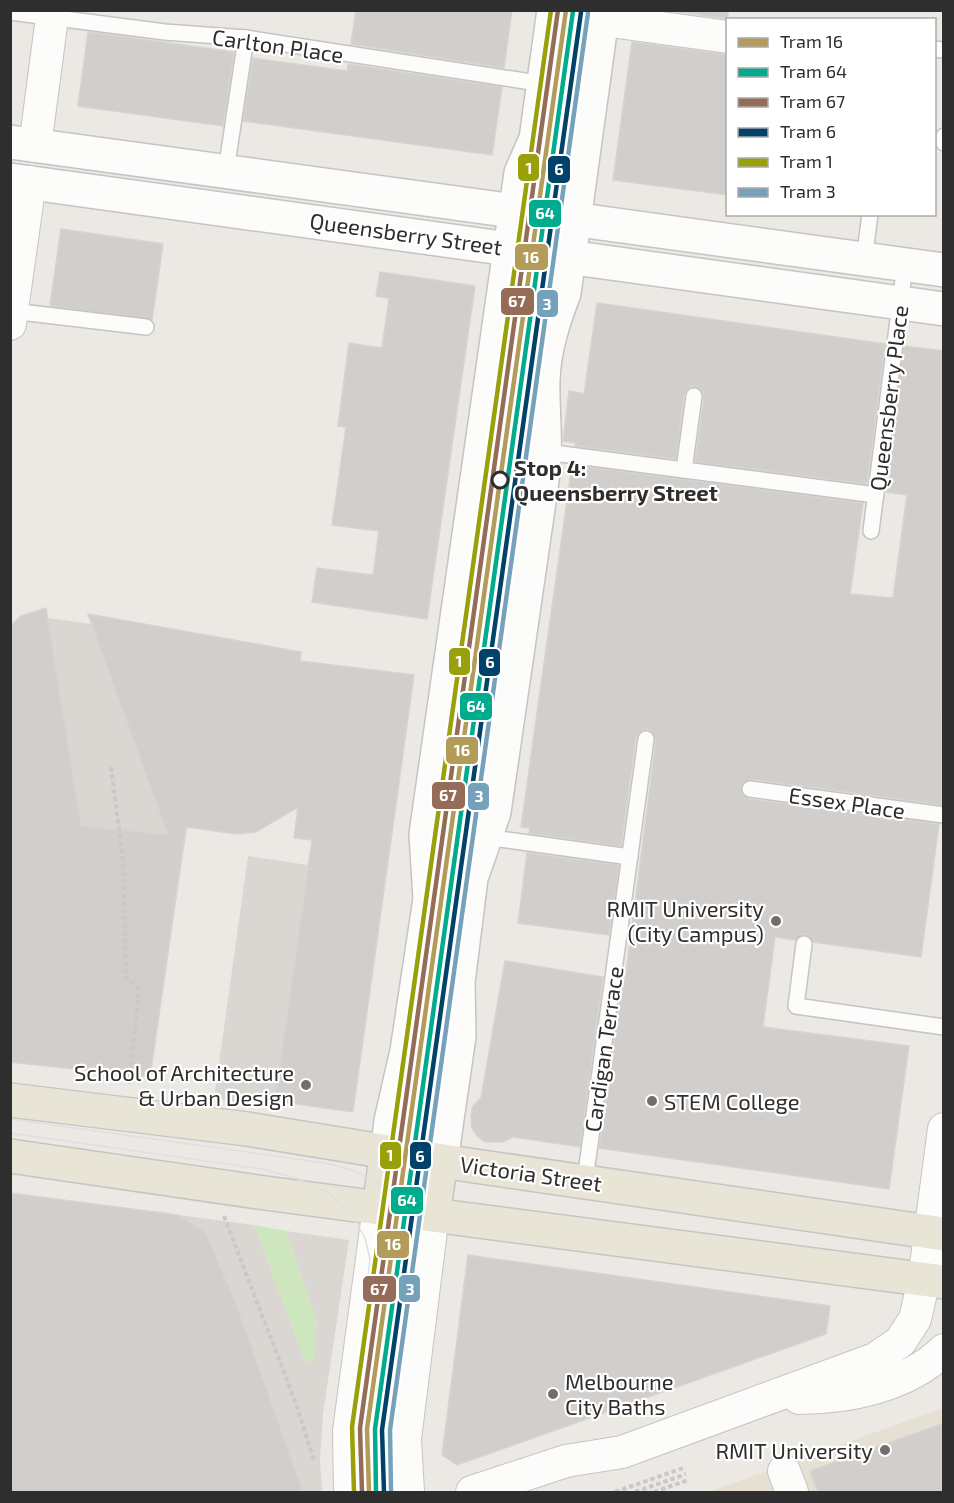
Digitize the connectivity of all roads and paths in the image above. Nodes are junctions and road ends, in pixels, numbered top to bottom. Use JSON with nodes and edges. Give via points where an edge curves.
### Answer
{"nodes":[{"id":1,"x":554,"y":10,"type":"edge"},
{"id":2,"x":10,"y":12,"type":"edge"},
{"id":3,"x":53,"y":14,"type":"edge"},
{"id":4,"x":603,"y":15,"type":"edge"},
{"id":5,"x":726,"y":37,"type":"edge"},
{"id":6,"x":246,"y":38,"type":"junction"},
{"id":7,"x":544,"y":84,"type":"junction"},
{"id":8,"x":944,"y":136,"type":"edge"},
{"id":9,"x":944,"y":143,"type":"edge"},
{"id":10,"x":23,"y":144,"type":"edge"},
{"id":11,"x":226,"y":171,"type":"junction"},
{"id":12,"x":20,"y":181,"type":"edge"},
{"id":13,"x":220,"y":208,"type":"junction"},
{"id":14,"x":515,"y":211,"type":"junction"},
{"id":15,"x":870,"y":216,"type":"edge"},
{"id":16,"x":574,"y":219,"type":"junction"},
{"id":17,"x":510,"y":247,"type":"junction"},
{"id":18,"x":569,"y":255,"type":"junction"},
{"id":19,"x":864,"y":260,"type":"junction"},
{"id":20,"x":905,"y":266,"type":"junction"},
{"id":21,"x":944,"y":270,"type":"edge"},
{"id":22,"x":900,"y":302,"type":"junction"},
{"id":23,"x":944,"y":309,"type":"edge"},
{"id":24,"x":11,"y":317,"type":"edge"},
{"id":25,"x":146,"y":327,"type":"dead end"},
{"id":26,"x":694,"y":396,"type":"dead end"},
{"id":27,"x":546,"y":452,"type":"junction"},
{"id":28,"x":684,"y":470,"type":"junction"},
{"id":29,"x":876,"y":495,"type":"junction"},
{"id":30,"x":871,"y":531,"type":"dead end"},
{"id":31,"x":646,"y":739,"type":"dead end"},
{"id":32,"x":111,"y":767,"type":"dead end"},
{"id":33,"x":750,"y":789,"type":"dead end"},
{"id":34,"x":944,"y":815,"type":"edge"},
{"id":35,"x":485,"y":837,"type":"junction"},
{"id":36,"x":630,"y":857,"type":"junction"},
{"id":37,"x":804,"y":944,"type":"dead end"},
{"id":38,"x":944,"y":1027,"type":"edge"},
{"id":39,"x":129,"y":1088,"type":"dead end"},
{"id":40,"x":10,"y":1100,"type":"edge"},
{"id":41,"x":944,"y":1129,"type":"edge"},
{"id":42,"x":387,"y":1152,"type":"junction"},
{"id":43,"x":10,"y":1156,"type":"edge"},
{"id":44,"x":441,"y":1161,"type":"junction"},
{"id":45,"x":585,"y":1180,"type":"junction"},
{"id":46,"x":379,"y":1207,"type":"junction"},
{"id":47,"x":222,"y":1212,"type":"dead end"},
{"id":48,"x":433,"y":1214,"type":"junction"},
{"id":49,"x":937,"y":1233,"type":"edge"},
{"id":50,"x":934,"y":1281,"type":"edge"},
{"id":51,"x":944,"y":1350,"type":"edge"},
{"id":52,"x":759,"y":1402,"type":"junction"},
{"id":53,"x":314,"y":1460,"type":"dead end"},
{"id":54,"x":683,"y":1468,"type":"dead end"},
{"id":55,"x":686,"y":1474,"type":"dead end"},
{"id":56,"x":688,"y":1480,"type":"dead end"},
{"id":57,"x":350,"y":1492,"type":"edge"},
{"id":58,"x":408,"y":1492,"type":"edge"},
{"id":59,"x":472,"y":1492,"type":"edge"},
{"id":60,"x":615,"y":1492,"type":"edge"},
{"id":61,"x":634,"y":1492,"type":"edge"},
{"id":62,"x":654,"y":1492,"type":"edge"}],
"edges":[{"from":1,"to":7,"type":"street"},
{"from":2,"to":3,"type":"lane","name":"Carlton Place"},
{"from":3,"to":6,"type":"lane","name":"Carlton Place"},
{"from":3,"to":10,"type":"street"},
{"from":4,"to":5,"type":"street"},
{"from":4,"to":16,"type":"street"},
{"from":6,"to":7,"type":"lane","name":"Carlton Place"},
{"from":6,"to":11,"type":"lane"},
{"from":7,"to":14,"type":"street","via":[[536,139],[520,173]]},
{"from":8,"to":9,"type":"lane"},
{"from":10,"to":11,"type":"street","name":"Queensberry Street"},
{"from":10,"to":12,"type":"street"},
{"from":11,"to":13,"type":"street"},
{"from":11,"to":14,"type":"street","name":"Queensberry Street"},
{"from":12,"to":13,"type":"street","name":"Queensberry Street"},
{"from":12,"to":24,"type":"street"},
{"from":13,"to":17,"type":"street","name":"Queensberry Street"},
{"from":14,"to":16,"type":"street","name":"Queensberry Street"},
{"from":14,"to":17,"type":"street"},
{"from":15,"to":19,"type":"lane"},
{"from":16,"to":18,"type":"street"},
{"from":16,"to":19,"type":"street","name":"Queensberry Street"},
{"from":17,"to":18,"type":"street","name":"Queensberry Street"},
{"from":17,"to":42,"type":"street","via":[[426,834],[430,899]]},
{"from":18,"to":22,"type":"street","name":"Queensberry Street"},
{"from":18,"to":27,"type":"street","via":[[564,293],[549,332],[544,367]]},
{"from":19,"to":20,"type":"street","name":"Queensberry Street"},
{"from":20,"to":21,"type":"street","name":"Queensberry Street"},
{"from":20,"to":22,"type":"lane","name":"Queensberry Place"},
{"from":22,"to":23,"type":"street","name":"Queensberry Street"},
{"from":22,"to":29,"type":"lane","name":"Queensberry Place"},
{"from":24,"to":25,"type":"lane"},
{"from":26,"to":28,"type":"lane"},
{"from":27,"to":28,"type":"lane"},
{"from":27,"to":35,"type":"street","via":[[494,812]]},
{"from":28,"to":29,"type":"lane"},
{"from":29,"to":30,"type":"lane","name":"Queensberry Place"},
{"from":31,"to":36,"type":"lane","name":"Cardigan Terrace"},
{"from":32,"to":39,"type":"path","via":[[123,861],[126,977],[139,990]]},
{"from":33,"to":34,"type":"lane","name":"Essex Place"},
{"from":35,"to":36,"type":"lane"},
{"from":35,"to":44,"type":"street","via":[[471,878],[458,978],[459,1036]]},
{"from":36,"to":45,"type":"lane","name":"Cardigan Terrace"},
{"from":37,"to":38,"type":"lane","via":[[796,1006]]},
{"from":40,"to":42,"type":"main road","name":"Victoria Street","via":[[247,1129]]},
{"from":41,"to":49,"type":"street"},
{"from":42,"to":44,"type":"main road","name":"Victoria Street"},
{"from":42,"to":46,"type":"main road"},
{"from":43,"to":46,"type":"main road"},
{"from":44,"to":45,"type":"main road","name":"Victoria Street"},
{"from":44,"to":48,"type":"main road"},
{"from":45,"to":49,"type":"main road","name":"Victoria Street"},
{"from":46,"to":48,"type":"main road"},
{"from":46,"to":57,"type":"street","via":[[352,1407]]},
{"from":47,"to":53,"type":"path"},
{"from":48,"to":50,"type":"main road"},
{"from":48,"to":58,"type":"street","via":[[404,1452]]},
{"from":49,"to":50,"type":"street"},
{"from":50,"to":52,"type":"street","via":[[900,1342],[888,1351]]},
{"from":51,"to":52,"type":"street","via":[[918,1370],[859,1392]]},
{"from":52,"to":59,"type":"street","via":[[622,1452],[566,1461]]},
{"from":54,"to":60,"type":"path"},
{"from":55,"to":61,"type":"path"},
{"from":56,"to":62,"type":"path"}]}
